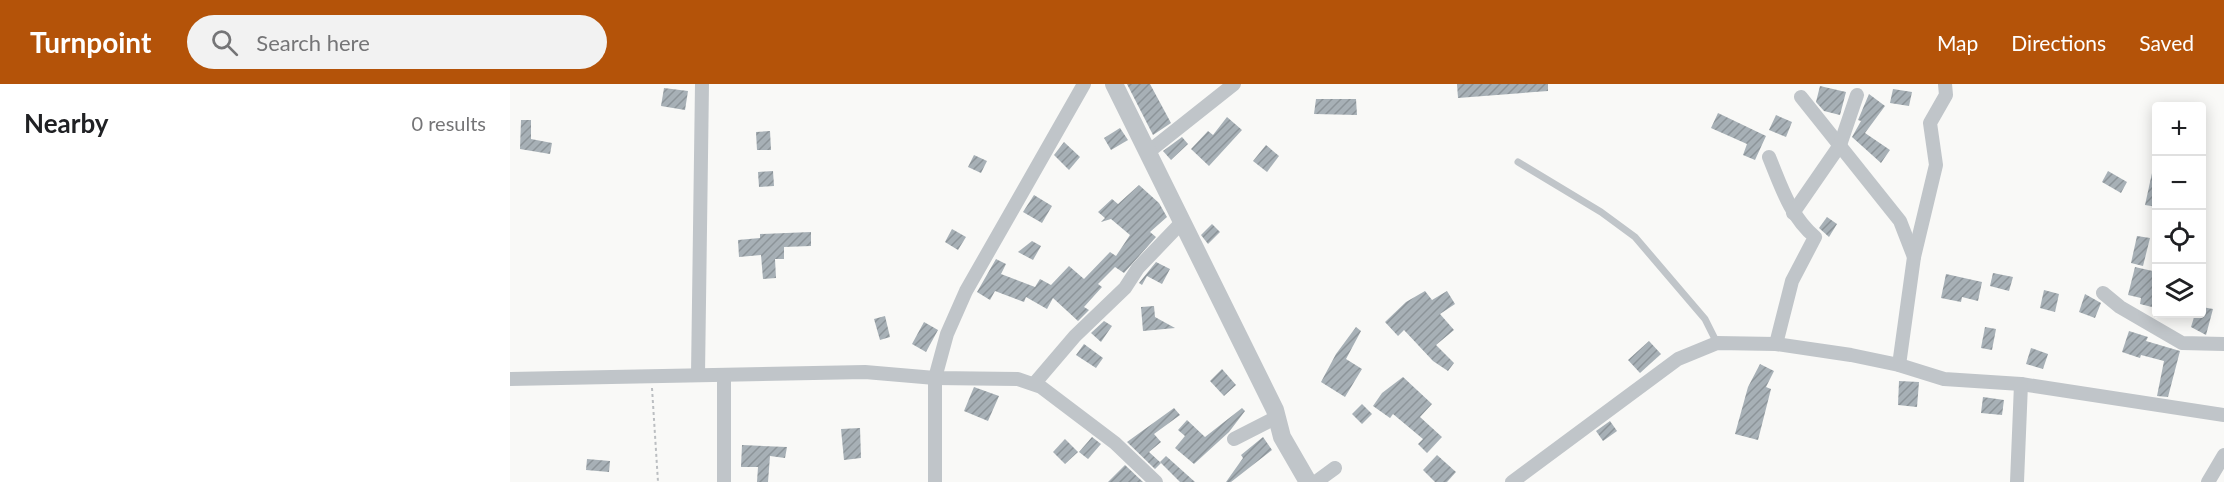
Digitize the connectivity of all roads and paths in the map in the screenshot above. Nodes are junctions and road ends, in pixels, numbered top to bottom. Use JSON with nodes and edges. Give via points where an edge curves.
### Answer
{"nodes":[{"id":1,"x":702,"y":84,"type":"edge"},
{"id":2,"x":1084,"y":84,"type":"edge"},
{"id":3,"x":1114,"y":84,"type":"edge"},
{"id":4,"x":1234,"y":84,"type":"edge"},
{"id":5,"x":1945,"y":84,"type":"edge"},
{"id":6,"x":1857,"y":95,"type":"dead end"},
{"id":7,"x":1801,"y":97,"type":"dead end"},
{"id":8,"x":1840,"y":145,"type":"junction"},
{"id":9,"x":1147,"y":153,"type":"junction"},
{"id":10,"x":1769,"y":157,"type":"dead end"},
{"id":11,"x":1518,"y":162,"type":"dead end"},
{"id":12,"x":1793,"y":213,"type":"junction"},
{"id":13,"x":1183,"y":221,"type":"junction"},
{"id":14,"x":1914,"y":257,"type":"junction"},
{"id":15,"x":2103,"y":293,"type":"dead end"},
{"id":16,"x":1717,"y":343,"type":"junction"},
{"id":17,"x":1776,"y":344,"type":"junction"},
{"id":18,"x":2224,"y":344,"type":"edge"},
{"id":19,"x":1899,"y":365,"type":"junction"},
{"id":20,"x":698,"y":375,"type":"junction"},
{"id":21,"x":724,"y":375,"type":"junction"},
{"id":22,"x":651,"y":376,"type":"junction"},
{"id":23,"x":935,"y":378,"type":"junction"},
{"id":24,"x":510,"y":379,"type":"edge"},
{"id":25,"x":1034,"y":384,"type":"junction"},
{"id":26,"x":2021,"y":384,"type":"junction"},
{"id":27,"x":2224,"y":415,"type":"edge"},
{"id":28,"x":1277,"y":417,"type":"junction"},
{"id":29,"x":1234,"y":439,"type":"dead end"},
{"id":30,"x":2224,"y":456,"type":"edge"},
{"id":31,"x":1335,"y":468,"type":"dead end"},
{"id":32,"x":658,"y":482,"type":"edge"},
{"id":33,"x":724,"y":482,"type":"edge"},
{"id":34,"x":935,"y":482,"type":"edge"},
{"id":35,"x":1156,"y":482,"type":"edge"},
{"id":36,"x":1308,"y":482,"type":"edge"},
{"id":37,"x":1316,"y":482,"type":"edge"},
{"id":38,"x":1512,"y":482,"type":"edge"},
{"id":39,"x":2017,"y":482,"type":"edge"},
{"id":40,"x":2208,"y":482,"type":"edge"}],
"edges":[{"from":1,"to":20,"type":"street"},
{"from":2,"to":23,"type":"street","via":[[966,291],[947,334]]},
{"from":3,"to":9,"type":"street"},
{"from":4,"to":9,"type":"street"},
{"from":5,"to":14,"type":"street","via":[[1946,94],[1929,123],[1936,165]]},
{"from":6,"to":8,"type":"street"},
{"from":7,"to":8,"type":"street"},
{"from":8,"to":12,"type":"street"},
{"from":8,"to":14,"type":"street","via":[[1900,221]]},
{"from":9,"to":13,"type":"street"},
{"from":10,"to":12,"type":"street"},
{"from":11,"to":16,"type":"lane","via":[[1635,237],[1705,319]]},
{"from":12,"to":17,"type":"street","via":[[1799,224],[1815,237],[1792,281]]},
{"from":13,"to":25,"type":"street"},
{"from":13,"to":28,"type":"street"},
{"from":14,"to":19,"type":"street"},
{"from":15,"to":18,"type":"street","via":[[2182,343]]},
{"from":16,"to":17,"type":"street"},
{"from":16,"to":38,"type":"street","via":[[1678,359]]},
{"from":17,"to":19,"type":"street"},
{"from":19,"to":26,"type":"street","via":[[1944,379]]},
{"from":20,"to":21,"type":"street"},
{"from":20,"to":22,"type":"street"},
{"from":21,"to":23,"type":"street","via":[[865,372]]},
{"from":21,"to":33,"type":"street"},
{"from":22,"to":24,"type":"street"},
{"from":22,"to":32,"type":"path"},
{"from":23,"to":25,"type":"street","via":[[1018,379]]},
{"from":23,"to":34,"type":"street"},
{"from":25,"to":35,"type":"street","via":[[1115,443]]},
{"from":26,"to":27,"type":"street"},
{"from":26,"to":39,"type":"street"},
{"from":28,"to":29,"type":"street"},
{"from":28,"to":36,"type":"street","via":[[1282,437]]},
{"from":30,"to":40,"type":"street"},
{"from":31,"to":37,"type":"street"}]}
